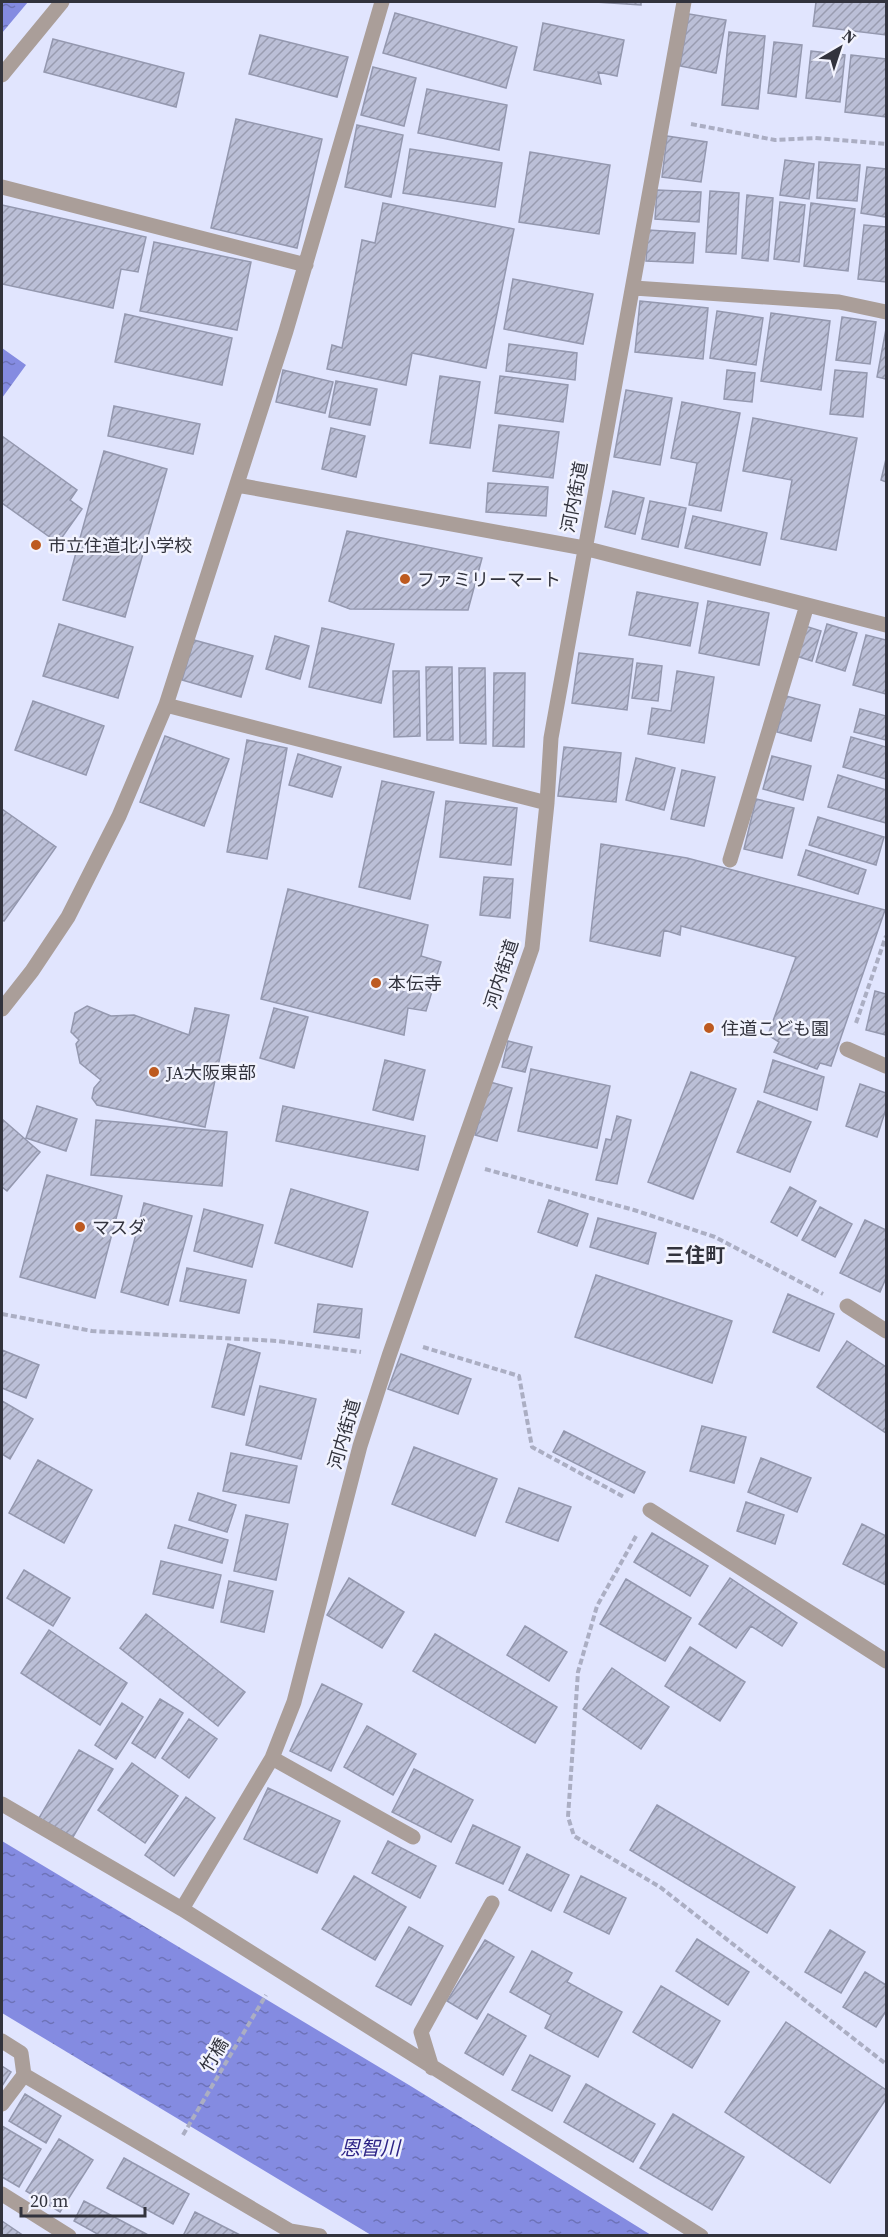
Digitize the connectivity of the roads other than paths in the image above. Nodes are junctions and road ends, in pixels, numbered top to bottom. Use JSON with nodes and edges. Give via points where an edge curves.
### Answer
{"nodes":[{"id":1,"x":62,"y":2,"type":"edge"},
{"id":2,"x":382,"y":2,"type":"edge"},
{"id":3,"x":684,"y":2,"type":"edge"},
{"id":4,"x":2,"y":75,"type":"edge"},
{"id":5,"x":2,"y":187,"type":"edge"},
{"id":6,"x":306,"y":264,"type":"junction"},
{"id":7,"x":634,"y":288,"type":"junction"},
{"id":8,"x":886,"y":312,"type":"edge"},
{"id":9,"x":237,"y":485,"type":"junction"},
{"id":10,"x":584,"y":548,"type":"junction"},
{"id":11,"x":807,"y":605,"type":"junction"},
{"id":12,"x":886,"y":625,"type":"edge"},
{"id":13,"x":166,"y":705,"type":"junction"},
{"id":14,"x":548,"y":803,"type":"junction"},
{"id":15,"x":730,"y":860,"type":"dead end"},
{"id":16,"x":2,"y":1008,"type":"edge"},
{"id":17,"x":847,"y":1049,"type":"road end"},
{"id":18,"x":886,"y":1066,"type":"edge"},
{"id":19,"x":847,"y":1306,"type":"road end"},
{"id":20,"x":886,"y":1331,"type":"edge"},
{"id":21,"x":650,"y":1510,"type":"road end"},
{"id":22,"x":886,"y":1661,"type":"edge"},
{"id":23,"x":272,"y":1758,"type":"junction"},
{"id":24,"x":2,"y":1804,"type":"edge"},
{"id":25,"x":413,"y":1837,"type":"dead end"},
{"id":26,"x":492,"y":1903,"type":"dead end"},
{"id":27,"x":182,"y":1908,"type":"junction"},
{"id":28,"x":2,"y":2041,"type":"edge"},
{"id":29,"x":432,"y":2067,"type":"junction"},
{"id":30,"x":24,"y":2075,"type":"junction"},
{"id":31,"x":2,"y":2104,"type":"edge"},
{"id":32,"x":2,"y":2194,"type":"edge"},
{"id":33,"x":69,"y":2235,"type":"edge"},
{"id":34,"x":320,"y":2235,"type":"edge"},
{"id":35,"x":701,"y":2235,"type":"edge"}],
"edges":[{"from":1,"to":4,"type":"street"},
{"from":2,"to":6,"type":"street"},
{"from":3,"to":7,"type":"street","name":"河内街道"},
{"from":5,"to":6,"type":"street"},
{"from":6,"to":9,"type":"street"},
{"from":7,"to":8,"type":"street","via":[[839,302]]},
{"from":7,"to":10,"type":"street","name":"河内街道"},
{"from":9,"to":10,"type":"street"},
{"from":9,"to":13,"type":"street"},
{"from":10,"to":11,"type":"street"},
{"from":10,"to":14,"type":"street","name":"河内街道","via":[[551,738]]},
{"from":11,"to":12,"type":"street"},
{"from":11,"to":15,"type":"street"},
{"from":13,"to":14,"type":"street"},
{"from":13,"to":16,"type":"street","via":[[119,816],[68,916]]},
{"from":14,"to":23,"type":"street","name":"河内街道","via":[[532,948],[388,1356],[360,1446],[294,1702]]},
{"from":17,"to":18,"type":"street"},
{"from":19,"to":20,"type":"street"},
{"from":21,"to":22,"type":"street"},
{"from":23,"to":25,"type":"street"},
{"from":23,"to":27,"type":"street","name":"河内街道"},
{"from":24,"to":27,"type":"street"},
{"from":26,"to":29,"type":"street","via":[[421,2032]]},
{"from":27,"to":29,"type":"street"},
{"from":28,"to":30,"type":"street","via":[[21,2053]]},
{"from":29,"to":35,"type":"street"},
{"from":30,"to":31,"type":"street"},
{"from":30,"to":34,"type":"street","via":[[290,2232]]},
{"from":32,"to":33,"type":"street"}]}
